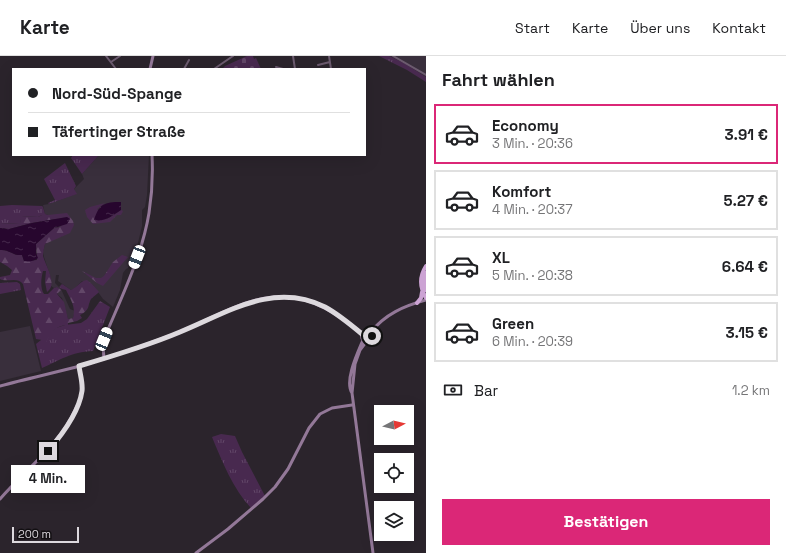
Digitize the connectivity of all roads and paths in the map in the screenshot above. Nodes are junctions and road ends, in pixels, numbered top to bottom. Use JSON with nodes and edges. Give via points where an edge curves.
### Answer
{"nodes":[{"id":1,"x":106,"y":56,"type":"edge"},
{"id":2,"x":120,"y":56,"type":"edge"},
{"id":3,"x":153,"y":56,"type":"edge"},
{"id":4,"x":234,"y":56,"type":"edge"},
{"id":5,"x":292,"y":56,"type":"edge"},
{"id":6,"x":329,"y":56,"type":"edge"},
{"id":7,"x":392,"y":56,"type":"edge"},
{"id":8,"x":189,"y":60,"type":"dead end"},
{"id":9,"x":111,"y":62,"type":"junction"},
{"id":10,"x":330,"y":62,"type":"junction"},
{"id":11,"x":318,"y":64,"type":"dead end"},
{"id":12,"x":276,"y":67,"type":"dead end"},
{"id":13,"x":115,"y":68,"type":"edge"},
{"id":14,"x":150,"y":68,"type":"edge"},
{"id":15,"x":185,"y":68,"type":"edge"},
{"id":16,"x":216,"y":68,"type":"edge"},
{"id":17,"x":280,"y":68,"type":"edge"},
{"id":18,"x":295,"y":68,"type":"edge"},
{"id":19,"x":331,"y":68,"type":"edge"},
{"id":20,"x":426,"y":75,"type":"edge"},
{"id":21,"x":152,"y":156,"type":"edge"},
{"id":22,"x":426,"y":266,"type":"edge"},
{"id":23,"x":426,"y":273,"type":"edge"},
{"id":24,"x":425,"y":290,"type":"edge"},
{"id":25,"x":426,"y":299,"type":"edge"},
{"id":26,"x":416,"y":303,"type":"junction"},
{"id":27,"x":370,"y":332,"type":"junction"},
{"id":28,"x":362,"y":334,"type":"junction"},
{"id":29,"x":362,"y":340,"type":"junction"},
{"id":30,"x":366,"y":342,"type":"junction"},
{"id":31,"x":104,"y":359,"type":"junction"},
{"id":32,"x":354,"y":364,"type":"junction"},
{"id":33,"x":79,"y":366,"type":"junction"},
{"id":34,"x":0,"y":386,"type":"edge"},
{"id":35,"x":352,"y":405,"type":"junction"},
{"id":36,"x":0,"y":500,"type":"edge"},
{"id":37,"x":196,"y":553,"type":"edge"},
{"id":38,"x":373,"y":553,"type":"edge"}],
"edges":[{"from":1,"to":9,"type":"street"},
{"from":2,"to":9,"type":"street"},
{"from":3,"to":14,"type":"street"},
{"from":4,"to":16,"type":"street"},
{"from":5,"to":18,"type":"street"},
{"from":6,"to":10,"type":"street"},
{"from":7,"to":20,"type":"street"},
{"from":8,"to":15,"type":"street"},
{"from":9,"to":13,"type":"street"},
{"from":10,"to":11,"type":"street"},
{"from":10,"to":19,"type":"street"},
{"from":12,"to":17,"type":"street"},
{"from":21,"to":31,"type":"street","via":[[151,197],[144,233],[104,339]]},
{"from":22,"to":24,"type":"highway","via":[[421,280]]},
{"from":23,"to":24,"type":"highway"},
{"from":24,"to":25,"type":"highway"},
{"from":24,"to":26,"type":"highway"},
{"from":25,"to":26,"type":"street"},
{"from":26,"to":27,"type":"street","via":[[389,315]]},
{"from":27,"to":28,"type":"street"},
{"from":27,"to":30,"type":"street","via":[[371,339]]},
{"from":28,"to":29,"type":"street"},
{"from":28,"to":31,"type":"street","via":[[325,308],[304,300],[285,297],[263,299]]},
{"from":29,"to":30,"type":"street"},
{"from":29,"to":32,"type":"street"},
{"from":30,"to":32,"type":"street"},
{"from":31,"to":33,"type":"street"},
{"from":32,"to":35,"type":"street"},
{"from":33,"to":34,"type":"street"},
{"from":33,"to":36,"type":"street","via":[[82,392],[66,427],[48,451]]},
{"from":35,"to":37,"type":"street","via":[[332,408],[320,414],[309,428],[288,469],[275,487],[228,529]]},
{"from":35,"to":38,"type":"street"}]}
